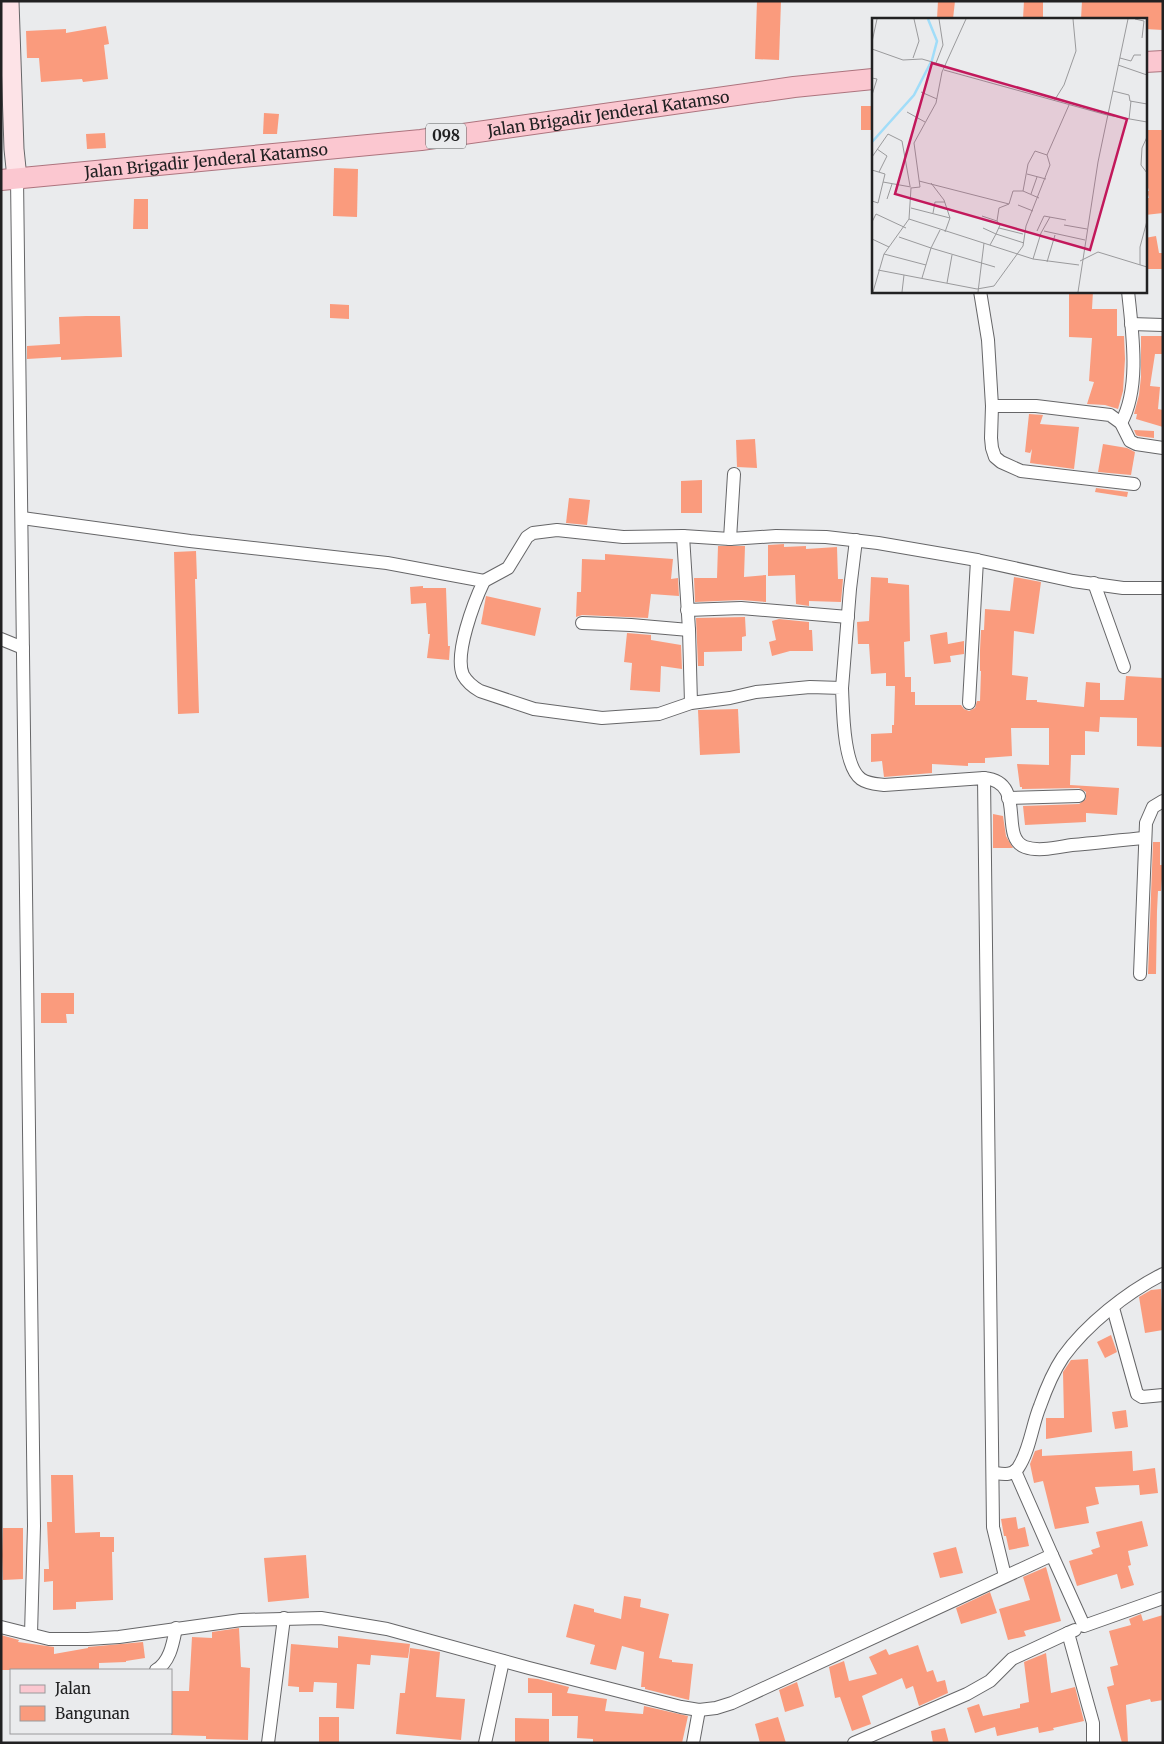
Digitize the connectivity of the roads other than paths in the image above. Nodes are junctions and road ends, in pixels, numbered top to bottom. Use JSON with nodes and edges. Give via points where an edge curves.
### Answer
{"nodes":[{"id":1,"x":9,"y":1,"type":"edge"},
{"id":2,"x":1163,"y":61,"type":"edge"},
{"id":3,"x":1146,"y":62,"type":"edge"},
{"id":4,"x":872,"y":79,"type":"edge"},
{"id":5,"x":9,"y":179,"type":"edge"},
{"id":6,"x":980,"y":292,"type":"edge"},
{"id":7,"x":1128,"y":292,"type":"edge"},
{"id":8,"x":1131,"y":324,"type":"junction"},
{"id":9,"x":1163,"y":325,"type":"edge"},
{"id":10,"x":992,"y":406,"type":"junction"},
{"id":11,"x":1121,"y":423,"type":"junction"},
{"id":12,"x":1163,"y":448,"type":"edge"},
{"id":13,"x":734,"y":474,"type":"dead end"},
{"id":14,"x":1134,"y":484,"type":"dead end"},
{"id":15,"x":22,"y":518,"type":"junction"},
{"id":16,"x":683,"y":536,"type":"junction"},
{"id":17,"x":730,"y":539,"type":"junction"},
{"id":18,"x":856,"y":540,"type":"junction"},
{"id":19,"x":977,"y":560,"type":"junction"},
{"id":20,"x":484,"y":582,"type":"junction"},
{"id":21,"x":1094,"y":583,"type":"junction"},
{"id":22,"x":1163,"y":588,"type":"edge"},
{"id":23,"x":688,"y":610,"type":"junction"},
{"id":24,"x":848,"y":617,"type":"junction"},
{"id":25,"x":582,"y":623,"type":"dead end"},
{"id":26,"x":689,"y":630,"type":"junction"},
{"id":27,"x":1,"y":639,"type":"edge"},
{"id":28,"x":23,"y":648,"type":"junction"},
{"id":29,"x":1124,"y":667,"type":"dead end"},
{"id":30,"x":842,"y":688,"type":"junction"},
{"id":31,"x":691,"y":703,"type":"junction"},
{"id":32,"x":969,"y":703,"type":"dead end"},
{"id":33,"x":984,"y":778,"type":"junction"},
{"id":34,"x":1079,"y":796,"type":"dead end"},
{"id":35,"x":1008,"y":798,"type":"junction"},
{"id":36,"x":1163,"y":801,"type":"edge"},
{"id":37,"x":1145,"y":838,"type":"junction"},
{"id":38,"x":1140,"y":974,"type":"dead end"},
{"id":39,"x":1163,"y":1274,"type":"edge"},
{"id":40,"x":1113,"y":1308,"type":"junction"},
{"id":41,"x":1163,"y":1395,"type":"edge"},
{"id":42,"x":1015,"y":1471,"type":"junction"},
{"id":43,"x":994,"y":1473,"type":"junction"},
{"id":44,"x":1052,"y":1555,"type":"junction"},
{"id":45,"x":1005,"y":1576,"type":"junction"},
{"id":46,"x":1163,"y":1598,"type":"edge"},
{"id":47,"x":284,"y":1618,"type":"junction"},
{"id":48,"x":1084,"y":1626,"type":"junction"},
{"id":49,"x":1,"y":1627,"type":"edge"},
{"id":50,"x":176,"y":1628,"type":"junction"},
{"id":51,"x":1068,"y":1633,"type":"junction"},
{"id":52,"x":31,"y":1634,"type":"junction"},
{"id":53,"x":503,"y":1661,"type":"junction"},
{"id":54,"x":158,"y":1669,"type":"edge"},
{"id":55,"x":699,"y":1710,"type":"junction"},
{"id":56,"x":268,"y":1743,"type":"edge"},
{"id":57,"x":485,"y":1743,"type":"edge"},
{"id":58,"x":693,"y":1743,"type":"edge"},
{"id":59,"x":854,"y":1743,"type":"edge"},
{"id":60,"x":1093,"y":1743,"type":"edge"}],
"edges":[{"from":1,"to":5,"type":"main road","via":[[14,149]]},
{"from":2,"to":3,"type":"main road"},
{"from":4,"to":5,"type":"main road","name":"Jalan Brigadir Jenderal Katamso","number":"098","via":[[794,87],[421,140]]},
{"from":5,"to":15,"type":"street"},
{"from":6,"to":10,"type":"street","via":[[988,340]]},
{"from":7,"to":8,"type":"street"},
{"from":8,"to":9,"type":"street"},
{"from":8,"to":11,"type":"street","via":[[1132,384],[1129,407]]},
{"from":10,"to":11,"type":"street","via":[[1036,406],[1110,415]]},
{"from":10,"to":14,"type":"street","via":[[991,444],[1001,462],[1020,471]]},
{"from":11,"to":12,"type":"street","via":[[1130,441]]},
{"from":13,"to":17,"type":"street"},
{"from":15,"to":20,"type":"street","via":[[387,563]]},
{"from":15,"to":28,"type":"street"},
{"from":16,"to":17,"type":"street"},
{"from":16,"to":20,"type":"street","via":[[623,537],[557,530],[533,533],[527,537],[508,568]]},
{"from":16,"to":23,"type":"street"},
{"from":17,"to":18,"type":"street","via":[[809,536]]},
{"from":18,"to":19,"type":"street"},
{"from":18,"to":24,"type":"street"},
{"from":19,"to":21,"type":"street"},
{"from":19,"to":32,"type":"street"},
{"from":20,"to":31,"type":"street","via":[[470,616],[461,658],[463,675],[474,688],[534,708],[602,718],[660,714]]},
{"from":21,"to":22,"type":"street","via":[[1123,588]]},
{"from":21,"to":29,"type":"street"},
{"from":23,"to":24,"type":"street","via":[[741,608]]},
{"from":23,"to":26,"type":"street"},
{"from":24,"to":30,"type":"street"},
{"from":25,"to":26,"type":"street"},
{"from":26,"to":31,"type":"street"},
{"from":27,"to":28,"type":"street"},
{"from":28,"to":52,"type":"street","via":[[34,1526]]},
{"from":30,"to":31,"type":"street","via":[[756,692]]},
{"from":30,"to":33,"type":"street","via":[[848,752],[861,779],[884,785]]},
{"from":33,"to":35,"type":"street","via":[[1002,784]]},
{"from":33,"to":43,"type":"street"},
{"from":34,"to":35,"type":"street"},
{"from":35,"to":37,"type":"street","via":[[1016,839],[1025,847]]},
{"from":36,"to":37,"type":"street","via":[[1153,807],[1148,816]]},
{"from":37,"to":38,"type":"street"},
{"from":39,"to":40,"type":"street"},
{"from":40,"to":41,"type":"street","via":[[1137,1394],[1142,1397]]},
{"from":40,"to":42,"type":"street","via":[[1096,1321],[1062,1358],[1040,1406],[1025,1454]]},
{"from":42,"to":43,"type":"street"},
{"from":42,"to":44,"type":"street"},
{"from":43,"to":45,"type":"street","via":[[993,1527]]},
{"from":44,"to":45,"type":"street"},
{"from":44,"to":48,"type":"street"},
{"from":45,"to":55,"type":"street","via":[[732,1703]]},
{"from":46,"to":48,"type":"street"},
{"from":47,"to":50,"type":"street"},
{"from":47,"to":53,"type":"street","via":[[321,1618],[387,1629]]},
{"from":47,"to":56,"type":"street"},
{"from":48,"to":51,"type":"street"},
{"from":49,"to":52,"type":"street"},
{"from":50,"to":52,"type":"street","via":[[88,1639],[49,1639]]},
{"from":50,"to":54,"type":"street","via":[[172,1648],[163,1666]]},
{"from":51,"to":59,"type":"street","via":[[1012,1659],[990,1681],[967,1694]]},
{"from":51,"to":60,"type":"street","via":[[1093,1723]]},
{"from":53,"to":55,"type":"street"},
{"from":53,"to":57,"type":"street"},
{"from":55,"to":58,"type":"street"}]}
